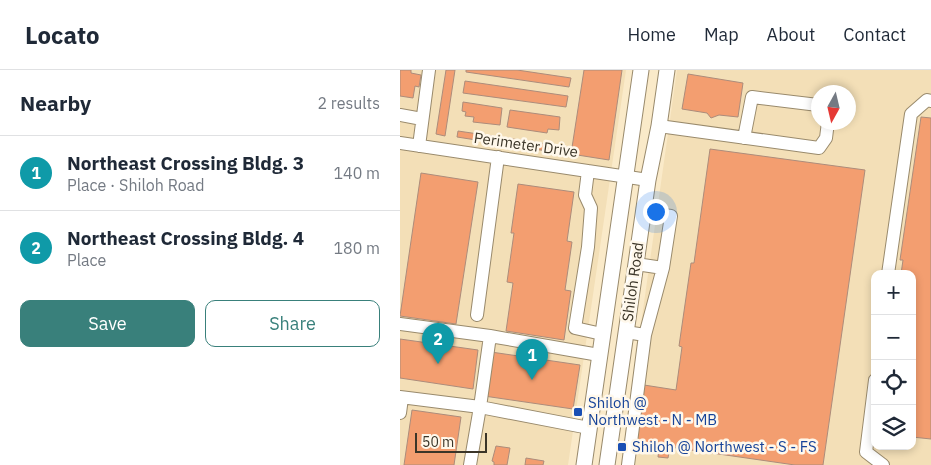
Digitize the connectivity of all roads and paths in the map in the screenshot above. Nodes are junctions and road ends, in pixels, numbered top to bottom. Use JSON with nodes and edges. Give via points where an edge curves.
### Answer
{"nodes":[{"id":1,"x":430,"y":70,"type":"edge"},
{"id":2,"x":641,"y":70,"type":"edge"},
{"id":3,"x":667,"y":70,"type":"edge"},
{"id":4,"x":931,"y":101,"type":"edge"},
{"id":5,"x":811,"y":104,"type":"edge"},
{"id":6,"x":400,"y":115,"type":"edge"},
{"id":7,"x":422,"y":119,"type":"junction"},
{"id":8,"x":660,"y":126,"type":"junction"},
{"id":9,"x":827,"y":130,"type":"edge"},
{"id":10,"x":744,"y":138,"type":"junction"},
{"id":11,"x":400,"y":143,"type":"edge"},
{"id":12,"x":418,"y":146,"type":"junction"},
{"id":13,"x":498,"y":158,"type":"junction"},
{"id":14,"x":588,"y":171,"type":"junction"},
{"id":15,"x":625,"y":176,"type":"junction"},
{"id":16,"x":648,"y":180,"type":"junction"},
{"id":17,"x":643,"y":212,"type":"junction"},
{"id":18,"x":636,"y":264,"type":"junction"},
{"id":19,"x":663,"y":268,"type":"junction"},
{"id":20,"x":889,"y":270,"type":"edge"},
{"id":21,"x":477,"y":315,"type":"dead end"},
{"id":22,"x":400,"y":324,"type":"edge"},
{"id":23,"x":626,"y":332,"type":"junction"},
{"id":24,"x":602,"y":334,"type":"junction"},
{"id":25,"x":645,"y":335,"type":"junction"},
{"id":26,"x":490,"y":336,"type":"junction"},
{"id":27,"x":599,"y":354,"type":"junction"},
{"id":28,"x":401,"y":397,"type":"edge"},
{"id":29,"x":872,"y":405,"type":"edge"},
{"id":30,"x":480,"y":407,"type":"junction"},
{"id":31,"x":400,"y":413,"type":"edge"},
{"id":32,"x":589,"y":428,"type":"junction"},
{"id":33,"x":470,"y":465,"type":"edge"},
{"id":34,"x":584,"y":465,"type":"edge"},
{"id":35,"x":607,"y":465,"type":"edge"},
{"id":36,"x":628,"y":465,"type":"edge"},
{"id":37,"x":883,"y":465,"type":"edge"}],
"edges":[{"from":1,"to":7,"type":"street"},
{"from":2,"to":15,"type":"main road","name":"Shiloh Road"},
{"from":3,"to":8,"type":"main road","name":"Shiloh Road"},
{"from":4,"to":20,"type":"street","via":[[927,100],[910,114]]},
{"from":5,"to":10,"type":"street","via":[[752,97]]},
{"from":6,"to":7,"type":"street"},
{"from":7,"to":12,"type":"street"},
{"from":8,"to":10,"type":"street"},
{"from":8,"to":16,"type":"main road","name":"Shiloh Road"},
{"from":9,"to":10,"type":"street","via":[[819,148]]},
{"from":11,"to":12,"type":"street","name":"Perimeter Drive"},
{"from":12,"to":13,"type":"street","name":"Perimeter Drive"},
{"from":13,"to":14,"type":"street","name":"Perimeter Drive"},
{"from":13,"to":21,"type":"street"},
{"from":14,"to":15,"type":"street","name":"Perimeter Drive"},
{"from":14,"to":24,"type":"street","via":[[585,195],[591,208],[588,247],[575,328]]},
{"from":15,"to":16,"type":"street","name":"Perimeter Drive"},
{"from":15,"to":24,"type":"main road","name":"Shiloh Road"},
{"from":16,"to":17,"type":"main road","name":"Shiloh Road"},
{"from":17,"to":18,"type":"main road","name":"Shiloh Road"},
{"from":17,"to":19,"type":"street","via":[[671,216]]},
{"from":18,"to":19,"type":"street"},
{"from":18,"to":23,"type":"main road","name":"Shiloh Road"},
{"from":19,"to":25,"type":"street"},
{"from":22,"to":26,"type":"street"},
{"from":23,"to":25,"type":"street"},
{"from":23,"to":35,"type":"main road","name":"Shiloh Road"},
{"from":24,"to":27,"type":"main road","name":"Shiloh Road"},
{"from":25,"to":36,"type":"street"},
{"from":26,"to":27,"type":"street"},
{"from":26,"to":30,"type":"street"},
{"from":27,"to":32,"type":"main road","name":"Shiloh Road"},
{"from":28,"to":30,"type":"street"},
{"from":28,"to":31,"type":"street"},
{"from":29,"to":37,"type":"street","via":[[866,452]]},
{"from":30,"to":32,"type":"street"},
{"from":30,"to":33,"type":"street"},
{"from":32,"to":34,"type":"main road","name":"Shiloh Road"}]}
